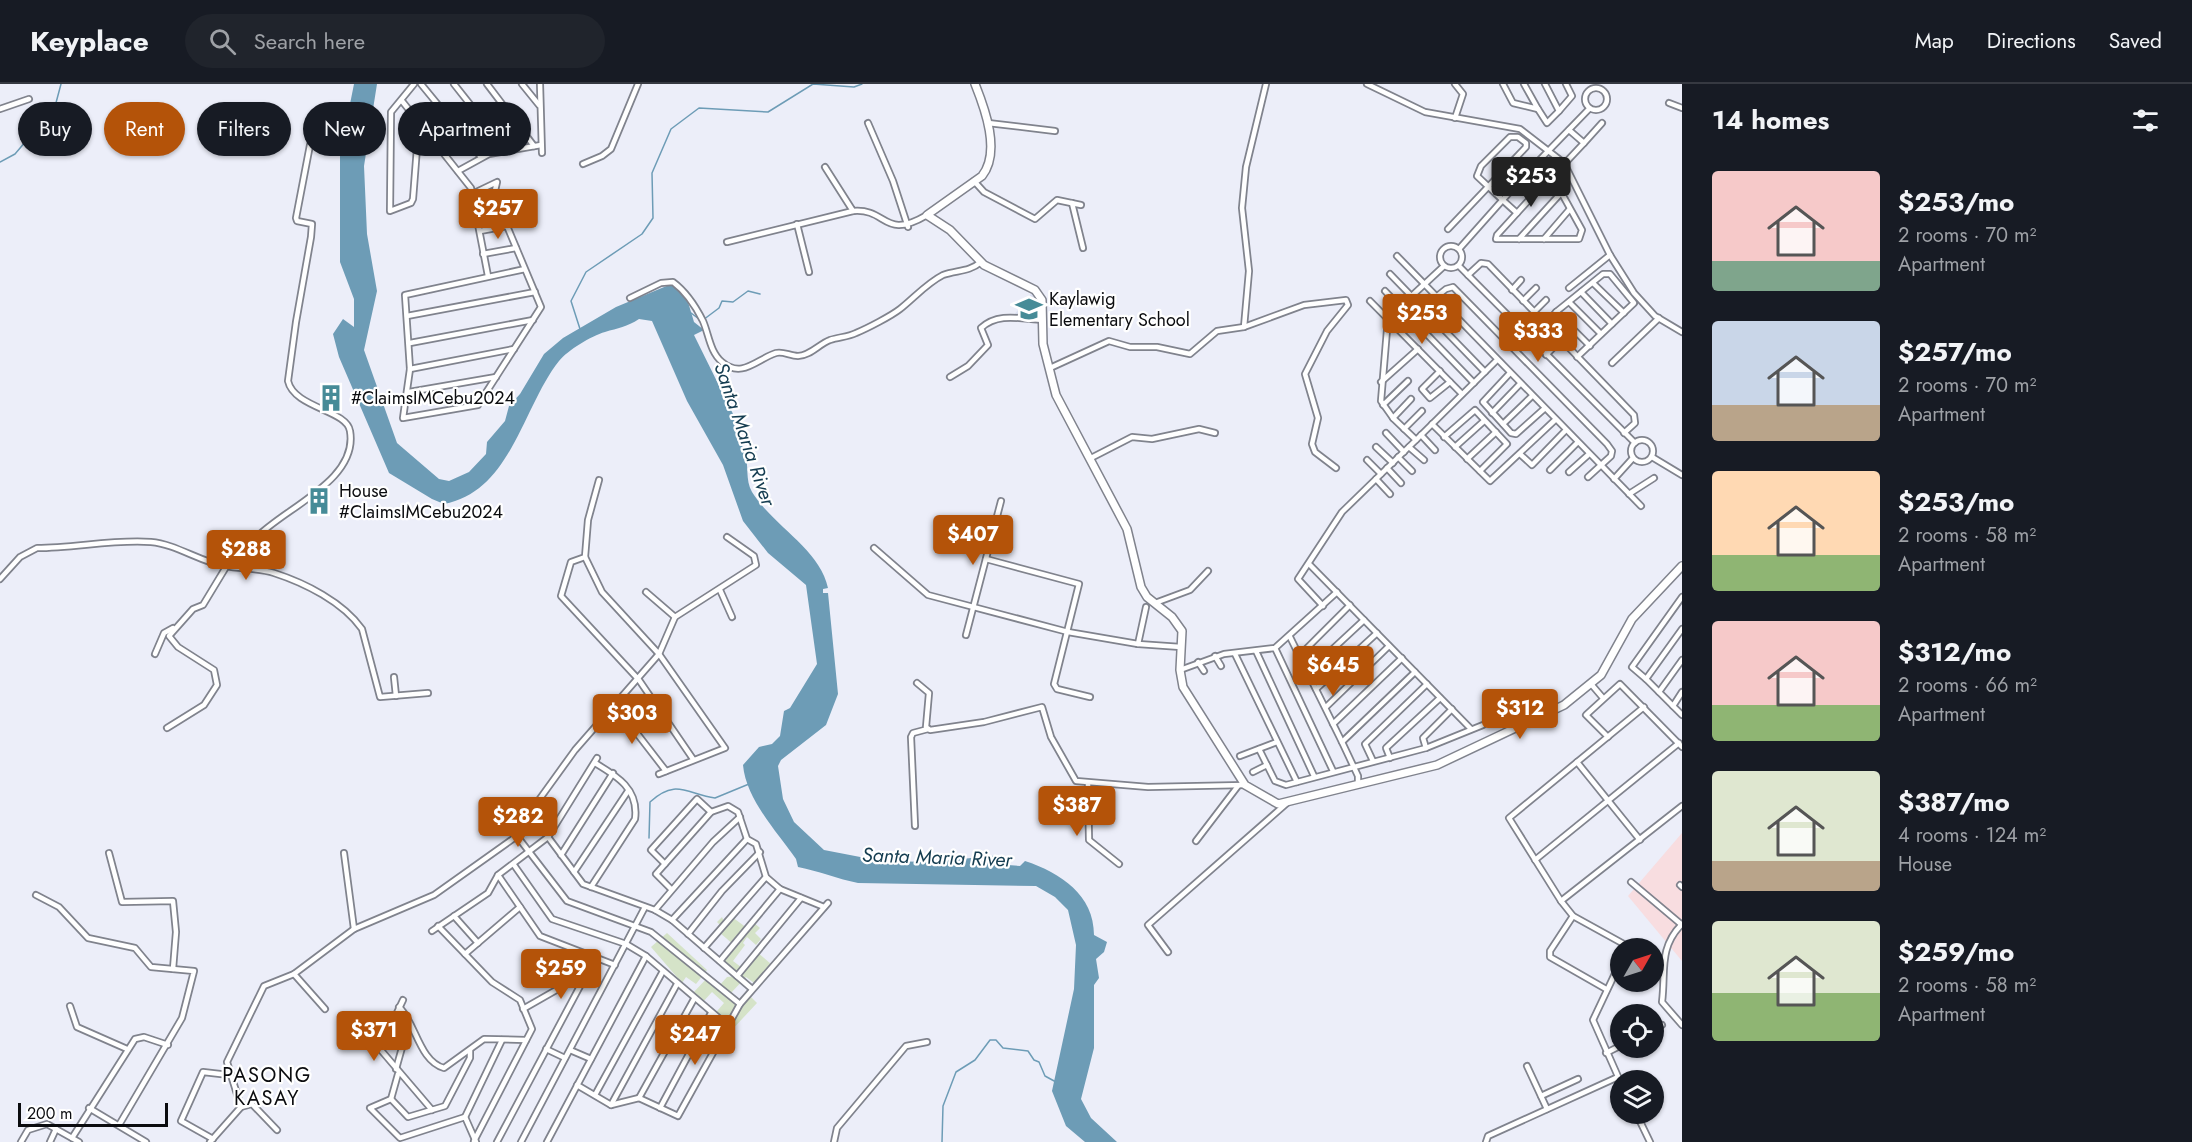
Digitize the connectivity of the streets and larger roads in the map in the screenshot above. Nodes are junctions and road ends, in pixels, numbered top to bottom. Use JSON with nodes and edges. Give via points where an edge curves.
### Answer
{"nodes":[{"id":1,"x":414,"y":84,"type":"edge"},
{"id":2,"x":422,"y":84,"type":"edge"},
{"id":3,"x":454,"y":84,"type":"edge"},
{"id":4,"x":487,"y":84,"type":"edge"},
{"id":5,"x":522,"y":84,"type":"edge"},
{"id":6,"x":540,"y":84,"type":"edge"},
{"id":7,"x":638,"y":84,"type":"edge"},
{"id":8,"x":975,"y":84,"type":"edge"},
{"id":9,"x":1266,"y":84,"type":"edge"},
{"id":10,"x":1367,"y":84,"type":"edge"},
{"id":11,"x":1455,"y":84,"type":"edge"},
{"id":12,"x":1503,"y":84,"type":"edge"},
{"id":13,"x":1524,"y":84,"type":"edge"},
{"id":14,"x":1545,"y":84,"type":"edge"},
{"id":15,"x":1566,"y":84,"type":"edge"},
{"id":16,"x":1590,"y":86,"type":"edge"},
{"id":17,"x":29,"y":99,"type":"dead end"},
{"id":18,"x":402,"y":101,"type":"edge"},
{"id":19,"x":468,"y":102,"type":"edge"},
{"id":20,"x":1669,"y":103,"type":"dead end"},
{"id":21,"x":398,"y":105,"type":"edge"},
{"id":22,"x":539,"y":105,"type":"junction"},
{"id":23,"x":1682,"y":108,"type":"edge"},
{"id":24,"x":0,"y":109,"type":"edge"},
{"id":25,"x":1538,"y":109,"type":"junction"},
{"id":26,"x":1589,"y":109,"type":"junction"},
{"id":27,"x":1559,"y":111,"type":"junction"},
{"id":28,"x":1455,"y":117,"type":"junction"},
{"id":29,"x":868,"y":123,"type":"dead end"},
{"id":30,"x":988,"y":123,"type":"junction"},
{"id":31,"x":1602,"y":123,"type":"dead end"},
{"id":32,"x":1569,"y":129,"type":"junction"},
{"id":33,"x":1055,"y":131,"type":"dead end"},
{"id":34,"x":1584,"y":143,"type":"junction"},
{"id":35,"x":541,"y":145,"type":"junction"},
{"id":36,"x":534,"y":146,"type":"junction"},
{"id":37,"x":531,"y":147,"type":"edge"},
{"id":38,"x":1548,"y":152,"type":"junction"},
{"id":39,"x":542,"y":153,"type":"dead end"},
{"id":40,"x":308,"y":156,"type":"edge"},
{"id":41,"x":416,"y":156,"type":"edge"},
{"id":42,"x":446,"y":156,"type":"edge"},
{"id":43,"x":485,"y":156,"type":"edge"},
{"id":44,"x":481,"y":157,"type":"junction"},
{"id":45,"x":1568,"y":160,"type":"dead end"},
{"id":46,"x":583,"y":164,"type":"dead end"},
{"id":47,"x":825,"y":167,"type":"dead end"},
{"id":48,"x":458,"y":171,"type":"junction"},
{"id":49,"x":974,"y":181,"type":"junction"},
{"id":50,"x":1488,"y":186,"type":"junction"},
{"id":51,"x":1561,"y":193,"type":"junction"},
{"id":52,"x":472,"y":194,"type":"junction"},
{"id":53,"x":1502,"y":200,"type":"junction"},
{"id":54,"x":1072,"y":203,"type":"junction"},
{"id":55,"x":1081,"y":205,"type":"dead end"},
{"id":56,"x":1569,"y":210,"type":"junction"},
{"id":57,"x":854,"y":211,"type":"junction"},
{"id":58,"x":1517,"y":213,"type":"junction"},
{"id":59,"x":927,"y":215,"type":"junction"},
{"id":60,"x":797,"y":224,"type":"junction"},
{"id":61,"x":507,"y":226,"type":"junction"},
{"id":62,"x":908,"y":226,"type":"junction"},
{"id":63,"x":1448,"y":229,"type":"dead end"},
{"id":64,"x":480,"y":231,"type":"junction"},
{"id":65,"x":1519,"y":239,"type":"junction"},
{"id":66,"x":1544,"y":239,"type":"junction"},
{"id":67,"x":727,"y":242,"type":"dead end"},
{"id":68,"x":516,"y":248,"type":"junction"},
{"id":69,"x":1083,"y":248,"type":"dead end"},
{"id":70,"x":1459,"y":249,"type":"junction"},
{"id":71,"x":483,"y":254,"type":"junction"},
{"id":72,"x":1610,"y":255,"type":"junction"},
{"id":73,"x":1397,"y":256,"type":"dead end"},
{"id":74,"x":981,"y":262,"type":"junction"},
{"id":75,"x":1444,"y":266,"type":"junction"},
{"id":76,"x":1459,"y":266,"type":"junction"},
{"id":77,"x":525,"y":269,"type":"junction"},
{"id":78,"x":809,"y":272,"type":"dead end"},
{"id":79,"x":1390,"y":274,"type":"dead end"},
{"id":80,"x":1468,"y":275,"type":"junction"},
{"id":81,"x":488,"y":276,"type":"junction"},
{"id":82,"x":1521,"y":280,"type":"dead end"},
{"id":83,"x":1593,"y":283,"type":"junction"},
{"id":84,"x":1424,"y":284,"type":"junction"},
{"id":85,"x":1536,"y":288,"type":"dead end"},
{"id":86,"x":1569,"y":288,"type":"dead end"},
{"id":87,"x":1512,"y":290,"type":"junction"},
{"id":88,"x":1384,"y":291,"type":"dead end"},
{"id":89,"x":535,"y":292,"type":"junction"},
{"id":90,"x":1581,"y":292,"type":"junction"},
{"id":91,"x":1410,"y":296,"type":"junction"},
{"id":92,"x":1436,"y":297,"type":"junction"},
{"id":93,"x":630,"y":298,"type":"dead end"},
{"id":94,"x":1546,"y":300,"type":"dead end"},
{"id":95,"x":1370,"y":301,"type":"dead end"},
{"id":96,"x":1523,"y":301,"type":"junction"},
{"id":97,"x":1569,"y":302,"type":"junction"},
{"id":98,"x":1400,"y":306,"type":"junction"},
{"id":99,"x":1534,"y":312,"type":"junction"},
{"id":100,"x":1556,"y":312,"type":"junction"},
{"id":101,"x":1624,"y":313,"type":"junction"},
{"id":102,"x":406,"y":316,"type":"junction"},
{"id":103,"x":1388,"y":318,"type":"junction"},
{"id":104,"x":1659,"y":318,"type":"junction"},
{"id":105,"x":533,"y":320,"type":"junction"},
{"id":106,"x":1043,"y":320,"type":"junction"},
{"id":107,"x":1612,"y":324,"type":"junction"},
{"id":108,"x":1545,"y":325,"type":"junction"},
{"id":109,"x":1244,"y":327,"type":"junction"},
{"id":110,"x":1682,"y":332,"type":"edge"},
{"id":111,"x":1601,"y":334,"type":"junction"},
{"id":112,"x":1561,"y":340,"type":"junction"},
{"id":113,"x":410,"y":343,"type":"junction"},
{"id":114,"x":1590,"y":346,"type":"junction"},
{"id":115,"x":514,"y":349,"type":"junction"},
{"id":116,"x":1418,"y":349,"type":"junction"},
{"id":117,"x":1545,"y":355,"type":"junction"},
{"id":118,"x":1577,"y":357,"type":"junction"},
{"id":119,"x":1497,"y":360,"type":"junction"},
{"id":120,"x":1612,"y":363,"type":"dead end"},
{"id":121,"x":1050,"y":368,"type":"junction"},
{"id":122,"x":410,"y":369,"type":"junction"},
{"id":123,"x":1440,"y":372,"type":"junction"},
{"id":124,"x":1485,"y":372,"type":"junction"},
{"id":125,"x":1510,"y":373,"type":"junction"},
{"id":126,"x":496,"y":377,"type":"junction"},
{"id":127,"x":950,"y":377,"type":"dead end"},
{"id":128,"x":1408,"y":381,"type":"dead end"},
{"id":129,"x":1381,"y":382,"type":"junction"},
{"id":130,"x":1450,"y":382,"type":"junction"},
{"id":131,"x":1474,"y":383,"type":"junction"},
{"id":132,"x":1520,"y":384,"type":"junction"},
{"id":133,"x":409,"y":392,"type":"junction"},
{"id":134,"x":1462,"y":394,"type":"junction"},
{"id":135,"x":1532,"y":396,"type":"junction"},
{"id":136,"x":1411,"y":399,"type":"dead end"},
{"id":137,"x":1383,"y":405,"type":"junction"},
{"id":138,"x":1544,"y":408,"type":"junction"},
{"id":139,"x":1422,"y":411,"type":"dead end"},
{"id":140,"x":1492,"y":413,"type":"junction"},
{"id":141,"x":1393,"y":418,"type":"junction"},
{"id":142,"x":1555,"y":420,"type":"junction"},
{"id":143,"x":1484,"y":421,"type":"junction"},
{"id":144,"x":1432,"y":424,"type":"junction"},
{"id":145,"x":1503,"y":424,"type":"junction"},
{"id":146,"x":1404,"y":429,"type":"junction"},
{"id":147,"x":1565,"y":431,"type":"junction"},
{"id":148,"x":1496,"y":432,"type":"junction"},
{"id":149,"x":1215,"y":433,"type":"dead end"},
{"id":150,"x":1386,"y":433,"type":"dead end"},
{"id":151,"x":1624,"y":433,"type":"junction"},
{"id":152,"x":1421,"y":435,"type":"junction"},
{"id":153,"x":1444,"y":437,"type":"junction"},
{"id":154,"x":1416,"y":440,"type":"junction"},
{"id":155,"x":1577,"y":443,"type":"junction"},
{"id":156,"x":1635,"y":443,"type":"junction"},
{"id":157,"x":1376,"y":447,"type":"dead end"},
{"id":158,"x":1409,"y":447,"type":"junction"},
{"id":159,"x":1455,"y":447,"type":"junction"},
{"id":160,"x":1435,"y":450,"type":"dead end"},
{"id":161,"x":1404,"y":452,"type":"junction"},
{"id":162,"x":1520,"y":454,"type":"junction"},
{"id":163,"x":1588,"y":454,"type":"junction"},
{"id":164,"x":1652,"y":457,"type":"junction"},
{"id":165,"x":1091,"y":458,"type":"junction"},
{"id":166,"x":1398,"y":458,"type":"junction"},
{"id":167,"x":1633,"y":458,"type":"junction"},
{"id":168,"x":1467,"y":459,"type":"junction"},
{"id":169,"x":1367,"y":460,"type":"dead end"},
{"id":170,"x":1424,"y":460,"type":"dead end"},
{"id":171,"x":1393,"y":463,"type":"junction"},
{"id":172,"x":1600,"y":466,"type":"junction"},
{"id":173,"x":1335,"y":468,"type":"dead end"},
{"id":174,"x":1387,"y":468,"type":"junction"},
{"id":175,"x":1550,"y":470,"type":"dead end"},
{"id":176,"x":1412,"y":471,"type":"dead end"},
{"id":177,"x":1480,"y":471,"type":"junction"},
{"id":178,"x":1569,"y":472,"type":"dead end"},
{"id":179,"x":1381,"y":474,"type":"junction"},
{"id":180,"x":1682,"y":475,"type":"edge"},
{"id":181,"x":1588,"y":477,"type":"dead end"},
{"id":182,"x":1654,"y":478,"type":"dead end"},
{"id":183,"x":1376,"y":479,"type":"junction"},
{"id":184,"x":1614,"y":479,"type":"junction"},
{"id":185,"x":598,"y":480,"type":"dead end"},
{"id":186,"x":1401,"y":483,"type":"dead end"},
{"id":187,"x":1390,"y":494,"type":"dead end"},
{"id":188,"x":1629,"y":494,"type":"junction"},
{"id":189,"x":1001,"y":501,"type":"dead end"},
{"id":190,"x":1641,"y":506,"type":"dead end"},
{"id":191,"x":728,"y":537,"type":"dead end"},
{"id":192,"x":874,"y":548,"type":"dead end"},
{"id":193,"x":585,"y":557,"type":"junction"},
{"id":194,"x":986,"y":559,"type":"junction"},
{"id":195,"x":1310,"y":565,"type":"junction"},
{"id":196,"x":241,"y":566,"type":"junction"},
{"id":197,"x":226,"y":567,"type":"junction"},
{"id":198,"x":1682,"y":567,"type":"edge"},
{"id":199,"x":1208,"y":571,"type":"dead end"},
{"id":200,"x":1,"y":575,"type":"edge"},
{"id":201,"x":720,"y":590,"type":"junction"},
{"id":202,"x":646,"y":592,"type":"dead end"},
{"id":203,"x":1337,"y":592,"type":"junction"},
{"id":204,"x":1682,"y":597,"type":"edge"},
{"id":205,"x":1155,"y":603,"type":"junction"},
{"id":206,"x":1350,"y":605,"type":"junction"},
{"id":207,"x":974,"y":606,"type":"junction"},
{"id":208,"x":1146,"y":606,"type":"dead end"},
{"id":209,"x":1323,"y":606,"type":"junction"},
{"id":210,"x":675,"y":617,"type":"junction"},
{"id":211,"x":732,"y":617,"type":"dead end"},
{"id":212,"x":1364,"y":620,"type":"junction"},
{"id":213,"x":176,"y":627,"type":"junction"},
{"id":214,"x":1682,"y":628,"type":"edge"},
{"id":215,"x":1068,"y":632,"type":"junction"},
{"id":216,"x":1377,"y":633,"type":"junction"},
{"id":217,"x":966,"y":635,"type":"dead end"},
{"id":218,"x":1290,"y":637,"type":"junction"},
{"id":219,"x":1138,"y":644,"type":"junction"},
{"id":220,"x":1389,"y":646,"type":"junction"},
{"id":221,"x":1182,"y":647,"type":"junction"},
{"id":222,"x":1275,"y":648,"type":"junction"},
{"id":223,"x":1256,"y":651,"type":"junction"},
{"id":224,"x":155,"y":654,"type":"dead end"},
{"id":225,"x":659,"y":654,"type":"junction"},
{"id":226,"x":1235,"y":654,"type":"junction"},
{"id":227,"x":1300,"y":655,"type":"junction"},
{"id":228,"x":1215,"y":656,"type":"junction"},
{"id":229,"x":1402,"y":658,"type":"junction"},
{"id":230,"x":1682,"y":660,"type":"edge"},
{"id":231,"x":1198,"y":662,"type":"junction"},
{"id":232,"x":1221,"y":666,"type":"dead end"},
{"id":233,"x":1180,"y":670,"type":"junction"},
{"id":234,"x":1204,"y":671,"type":"dead end"},
{"id":235,"x":1308,"y":672,"type":"junction"},
{"id":236,"x":1415,"y":672,"type":"junction"},
{"id":237,"x":394,"y":677,"type":"dead end"},
{"id":238,"x":1646,"y":679,"type":"junction"},
{"id":239,"x":639,"y":680,"type":"junction"},
{"id":240,"x":917,"y":683,"type":"dead end"},
{"id":241,"x":1427,"y":684,"type":"junction"},
{"id":242,"x":1591,"y":684,"type":"junction"},
{"id":243,"x":1316,"y":689,"type":"junction"},
{"id":244,"x":1659,"y":692,"type":"junction"},
{"id":245,"x":1682,"y":692,"type":"edge"},
{"id":246,"x":428,"y":693,"type":"dead end"},
{"id":247,"x":396,"y":696,"type":"junction"},
{"id":248,"x":1090,"y":697,"type":"dead end"},
{"id":249,"x":1440,"y":698,"type":"junction"},
{"id":250,"x":1603,"y":698,"type":"junction"},
{"id":251,"x":615,"y":705,"type":"junction"},
{"id":252,"x":1673,"y":706,"type":"junction"},
{"id":253,"x":1326,"y":707,"type":"junction"},
{"id":254,"x":1644,"y":707,"type":"junction"},
{"id":255,"x":1452,"y":709,"type":"junction"},
{"id":256,"x":1682,"y":715,"type":"edge"},
{"id":257,"x":1333,"y":724,"type":"junction"},
{"id":258,"x":1483,"y":725,"type":"dead end"},
{"id":259,"x":167,"y":728,"type":"dead end"},
{"id":260,"x":928,"y":729,"type":"junction"},
{"id":261,"x":1471,"y":729,"type":"junction"},
{"id":262,"x":1608,"y":737,"type":"junction"},
{"id":263,"x":1277,"y":742,"type":"junction"},
{"id":264,"x":1342,"y":742,"type":"junction"},
{"id":265,"x":1680,"y":745,"type":"edge"},
{"id":266,"x":1426,"y":748,"type":"junction"},
{"id":267,"x":1259,"y":749,"type":"junction"},
{"id":268,"x":1240,"y":756,"type":"dead end"},
{"id":269,"x":1390,"y":758,"type":"junction"},
{"id":270,"x":693,"y":759,"type":"junction"},
{"id":271,"x":1373,"y":761,"type":"junction"},
{"id":272,"x":1577,"y":762,"type":"junction"},
{"id":273,"x":1267,"y":765,"type":"junction"},
{"id":274,"x":1353,"y":768,"type":"junction"},
{"id":275,"x":666,"y":771,"type":"junction"},
{"id":276,"x":1333,"y":771,"type":"junction"},
{"id":277,"x":1253,"y":772,"type":"dead end"},
{"id":278,"x":613,"y":773,"type":"junction"},
{"id":279,"x":659,"y":774,"type":"dead end"},
{"id":280,"x":1314,"y":776,"type":"junction"},
{"id":281,"x":1297,"y":782,"type":"junction"},
{"id":282,"x":1088,"y":784,"type":"junction"},
{"id":283,"x":1242,"y":785,"type":"junction"},
{"id":284,"x":1358,"y":785,"type":"junction"},
{"id":285,"x":628,"y":791,"type":"junction"},
{"id":286,"x":1608,"y":801,"type":"junction"},
{"id":287,"x":1287,"y":803,"type":"junction"},
{"id":288,"x":1682,"y":806,"type":"edge"},
{"id":289,"x":711,"y":812,"type":"junction"},
{"id":290,"x":740,"y":817,"type":"junction"},
{"id":291,"x":915,"y":825,"type":"dead end"},
{"id":292,"x":517,"y":836,"type":"junction"},
{"id":293,"x":548,"y":837,"type":"junction"},
{"id":294,"x":747,"y":839,"type":"junction"},
{"id":295,"x":1640,"y":840,"type":"junction"},
{"id":296,"x":1196,"y":841,"type":"dead end"},
{"id":297,"x":760,"y":852,"type":"junction"},
{"id":298,"x":110,"y":853,"type":"dead end"},
{"id":299,"x":344,"y":853,"type":"dead end"},
{"id":300,"x":530,"y":853,"type":"junction"},
{"id":301,"x":561,"y":855,"type":"junction"},
{"id":302,"x":1535,"y":860,"type":"junction"},
{"id":303,"x":664,"y":864,"type":"junction"},
{"id":304,"x":1119,"y":864,"type":"dead end"},
{"id":305,"x":514,"y":865,"type":"junction"},
{"id":306,"x":574,"y":872,"type":"junction"},
{"id":307,"x":498,"y":875,"type":"junction"},
{"id":308,"x":766,"y":877,"type":"junction"},
{"id":309,"x":1631,"y":882,"type":"dead end"},
{"id":310,"x":591,"y":887,"type":"junction"},
{"id":311,"x":671,"y":889,"type":"junction"},
{"id":312,"x":780,"y":889,"type":"junction"},
{"id":313,"x":36,"y":895,"type":"dead end"},
{"id":314,"x":801,"y":898,"type":"junction"},
{"id":315,"x":1561,"y":902,"type":"junction"},
{"id":316,"x":520,"y":907,"type":"junction"},
{"id":317,"x":645,"y":907,"type":"junction"},
{"id":318,"x":655,"y":910,"type":"junction"},
{"id":319,"x":454,"y":916,"type":"junction"},
{"id":320,"x":1573,"y":916,"type":"junction"},
{"id":321,"x":672,"y":921,"type":"junction"},
{"id":322,"x":1682,"y":924,"type":"edge"},
{"id":323,"x":438,"y":926,"type":"junction"},
{"id":324,"x":635,"y":926,"type":"junction"},
{"id":325,"x":354,"y":929,"type":"junction"},
{"id":326,"x":432,"y":931,"type":"dead end"},
{"id":327,"x":688,"y":934,"type":"junction"},
{"id":328,"x":1612,"y":938,"type":"edge"},
{"id":329,"x":478,"y":943,"type":"junction"},
{"id":330,"x":626,"y":944,"type":"junction"},
{"id":331,"x":704,"y":948,"type":"junction"},
{"id":332,"x":1168,"y":952,"type":"dead end"},
{"id":333,"x":465,"y":954,"type":"junction"},
{"id":334,"x":646,"y":956,"type":"junction"},
{"id":335,"x":595,"y":958,"type":"junction"},
{"id":336,"x":720,"y":961,"type":"junction"},
{"id":337,"x":615,"y":965,"type":"junction"},
{"id":338,"x":173,"y":969,"type":"junction"},
{"id":339,"x":663,"y":971,"type":"junction"},
{"id":340,"x":587,"y":972,"type":"junction"},
{"id":341,"x":294,"y":974,"type":"junction"},
{"id":342,"x":737,"y":976,"type":"junction"},
{"id":343,"x":1610,"y":982,"type":"edge"},
{"id":344,"x":677,"y":984,"type":"junction"},
{"id":345,"x":752,"y":989,"type":"junction"},
{"id":346,"x":1606,"y":989,"type":"junction"},
{"id":347,"x":694,"y":999,"type":"junction"},
{"id":348,"x":403,"y":1000,"type":"dead end"},
{"id":349,"x":740,"y":1004,"type":"junction"},
{"id":350,"x":70,"y":1006,"type":"dead end"},
{"id":351,"x":399,"y":1007,"type":"junction"},
{"id":352,"x":325,"y":1009,"type":"dead end"},
{"id":353,"x":524,"y":1009,"type":"junction"},
{"id":354,"x":711,"y":1013,"type":"junction"},
{"id":355,"x":1682,"y":1025,"type":"edge"},
{"id":356,"x":726,"y":1027,"type":"junction"},
{"id":357,"x":502,"y":1040,"type":"junction"},
{"id":358,"x":526,"y":1040,"type":"junction"},
{"id":359,"x":927,"y":1042,"type":"dead end"},
{"id":360,"x":403,"y":1044,"type":"dead end"},
{"id":361,"x":168,"y":1045,"type":"junction"},
{"id":362,"x":127,"y":1049,"type":"junction"},
{"id":363,"x":546,"y":1049,"type":"junction"},
{"id":364,"x":470,"y":1050,"type":"junction"},
{"id":365,"x":570,"y":1050,"type":"junction"},
{"id":366,"x":1610,"y":1051,"type":"edge"},
{"id":367,"x":1606,"y":1053,"type":"junction"},
{"id":368,"x":566,"y":1058,"type":"junction"},
{"id":369,"x":591,"y":1059,"type":"junction"},
{"id":370,"x":1527,"y":1066,"type":"dead end"},
{"id":371,"x":1614,"y":1070,"type":"edge"},
{"id":372,"x":397,"y":1071,"type":"junction"},
{"id":373,"x":229,"y":1075,"type":"junction"},
{"id":374,"x":1578,"y":1079,"type":"dead end"},
{"id":375,"x":1610,"y":1083,"type":"edge"},
{"id":376,"x":577,"y":1085,"type":"junction"},
{"id":377,"x":595,"y":1095,"type":"junction"},
{"id":378,"x":1541,"y":1096,"type":"junction"},
{"id":379,"x":639,"y":1098,"type":"junction"},
{"id":380,"x":392,"y":1099,"type":"junction"},
{"id":381,"x":611,"y":1105,"type":"junction"},
{"id":382,"x":241,"y":1107,"type":"junction"},
{"id":383,"x":89,"y":1108,"type":"junction"},
{"id":384,"x":660,"y":1108,"type":"junction"},
{"id":385,"x":1547,"y":1109,"type":"junction"},
{"id":386,"x":432,"y":1110,"type":"junction"},
{"id":387,"x":465,"y":1118,"type":"junction"},
{"id":388,"x":1641,"y":1124,"type":"edge"},
{"id":389,"x":119,"y":1125,"type":"junction"},
{"id":390,"x":56,"y":1129,"type":"junction"},
{"id":391,"x":277,"y":1130,"type":"dead end"},
{"id":392,"x":72,"y":1138,"type":"junction"},
{"id":393,"x":211,"y":1141,"type":"edge"},
{"id":394,"x":475,"y":1141,"type":"edge"},
{"id":395,"x":21,"y":1142,"type":"edge"},
{"id":396,"x":50,"y":1142,"type":"edge"},
{"id":397,"x":79,"y":1142,"type":"edge"},
{"id":398,"x":146,"y":1142,"type":"edge"},
{"id":399,"x":497,"y":1142,"type":"edge"},
{"id":400,"x":521,"y":1142,"type":"edge"},
{"id":401,"x":547,"y":1142,"type":"edge"},
{"id":402,"x":834,"y":1142,"type":"edge"},
{"id":403,"x":1486,"y":1142,"type":"edge"},
{"id":404,"x":1650,"y":1142,"type":"edge"}],
"edges":[{"from":1,"to":18,"type":"street"},
{"from":2,"to":44,"type":"street"},
{"from":3,"to":19,"type":"street"},
{"from":4,"to":36,"type":"street"},
{"from":5,"to":22,"type":"street"},
{"from":6,"to":22,"type":"street"},
{"from":7,"to":46,"type":"street","via":[[611,149]]},
{"from":8,"to":30,"type":"street"},
{"from":9,"to":109,"type":"street","via":[[1246,167],[1242,208],[1249,271]]},
{"from":10,"to":28,"type":"street","via":[[1425,112]]},
{"from":11,"to":28,"type":"street","via":[[1463,94]]},
{"from":12,"to":25,"type":"street","via":[[1513,103]]},
{"from":13,"to":25,"type":"street"},
{"from":14,"to":27,"type":"street"},
{"from":15,"to":27,"type":"street","via":[[1572,96]]},
{"from":16,"to":26,"type":"street","via":[[1585,96]]},
{"from":16,"to":26,"type":"street","via":[[1602,90],[1607,98],[1604,108]]},
{"from":17,"to":24,"type":"street"},
{"from":20,"to":23,"type":"street"},
{"from":21,"to":41,"type":"street","via":[[391,112],[390,212],[413,199]]},
{"from":22,"to":35,"type":"street"},
{"from":25,"to":27,"type":"street","via":[[1546,123]]},
{"from":26,"to":32,"type":"street"},
{"from":28,"to":38,"type":"street","via":[[1520,129]]},
{"from":29,"to":62,"type":"street"},
{"from":30,"to":33,"type":"street"},
{"from":30,"to":49,"type":"street","via":[[988,168]]},
{"from":31,"to":34,"type":"street"},
{"from":32,"to":34,"type":"street"},
{"from":32,"to":38,"type":"street"},
{"from":34,"to":45,"type":"street"},
{"from":35,"to":36,"type":"street"},
{"from":35,"to":39,"type":"street"},
{"from":36,"to":37,"type":"street"},
{"from":38,"to":53,"type":"street"},
{"from":38,"to":72,"type":"street","via":[[1564,163]]},
{"from":40,"to":196,"type":"street","via":[[296,218],[312,224],[311,237],[288,381],[290,388],[307,403],[345,421],[350,437],[339,471],[256,537]]},
{"from":42,"to":48,"type":"street"},
{"from":43,"to":44,"type":"street"},
{"from":44,"to":48,"type":"street"},
{"from":47,"to":57,"type":"street"},
{"from":48,"to":52,"type":"street"},
{"from":49,"to":54,"type":"street","via":[[984,192],[1035,219],[1057,201]]},
{"from":49,"to":59,"type":"street"},
{"from":50,"to":50,"type":"street","via":[[1526,147],[1518,137],[1510,137],[1477,172]]},
{"from":50,"to":53,"type":"street"},
{"from":50,"to":63,"type":"street"},
{"from":51,"to":56,"type":"street"},
{"from":51,"to":58,"type":"street","via":[[1556,183],[1547,180]]},
{"from":51,"to":65,"type":"street"},
{"from":52,"to":61,"type":"street","via":[[496,182],[494,195]]},
{"from":52,"to":64,"type":"street"},
{"from":53,"to":58,"type":"street"},
{"from":53,"to":70,"type":"street"},
{"from":54,"to":55,"type":"street"},
{"from":54,"to":69,"type":"street"},
{"from":56,"to":66,"type":"street"},
{"from":56,"to":66,"type":"street","via":[[1582,230],[1579,238]]},
{"from":57,"to":60,"type":"street"},
{"from":57,"to":62,"type":"street"},
{"from":58,"to":65,"type":"street","via":[[1496,237]]},
{"from":59,"to":62,"type":"street"},
{"from":59,"to":74,"type":"street","via":[[950,230]]},
{"from":60,"to":67,"type":"street"},
{"from":60,"to":78,"type":"street"},
{"from":61,"to":64,"type":"street"},
{"from":61,"to":68,"type":"street"},
{"from":64,"to":71,"type":"street"},
{"from":65,"to":66,"type":"street"},
{"from":68,"to":71,"type":"street"},
{"from":68,"to":77,"type":"street"},
{"from":70,"to":75,"type":"street","via":[[1450,246],[1441,251]]},
{"from":70,"to":76,"type":"street"},
{"from":71,"to":81,"type":"street"},
{"from":72,"to":86,"type":"street"},
{"from":72,"to":104,"type":"street","via":[[1634,293]]},
{"from":73,"to":84,"type":"street"},
{"from":74,"to":93,"type":"street","via":[[972,269],[944,275],[897,311],[858,333],[828,341],[807,354],[779,352],[742,369],[722,361],[682,288],[673,282],[661,283]]},
{"from":74,"to":106,"type":"street","via":[[1035,290],[1042,300]]},
{"from":75,"to":76,"type":"street"},
{"from":75,"to":84,"type":"street"},
{"from":76,"to":80,"type":"street"},
{"from":77,"to":81,"type":"street"},
{"from":77,"to":89,"type":"street"},
{"from":79,"to":91,"type":"street"},
{"from":80,"to":87,"type":"street","via":[[1485,262]]},
{"from":80,"to":117,"type":"street"},
{"from":81,"to":102,"type":"street","via":[[407,294]]},
{"from":82,"to":87,"type":"street"},
{"from":83,"to":90,"type":"street"},
{"from":83,"to":101,"type":"street"},
{"from":83,"to":101,"type":"street","via":[[1603,274],[1610,274],[1634,303]]},
{"from":84,"to":91,"type":"street"},
{"from":84,"to":92,"type":"street"},
{"from":85,"to":96,"type":"street"},
{"from":87,"to":96,"type":"street"},
{"from":88,"to":98,"type":"street"},
{"from":89,"to":102,"type":"street"},
{"from":89,"to":105,"type":"street","via":[[541,307]]},
{"from":90,"to":97,"type":"street"},
{"from":90,"to":107,"type":"street"},
{"from":91,"to":98,"type":"street"},
{"from":91,"to":124,"type":"street"},
{"from":92,"to":119,"type":"street"},
{"from":92,"to":172,"type":"street","via":[[1453,287],[1599,436],[1612,451]]},
{"from":94,"to":99,"type":"street"},
{"from":95,"to":103,"type":"street"},
{"from":96,"to":99,"type":"street"},
{"from":97,"to":100,"type":"street"},
{"from":97,"to":111,"type":"street"},
{"from":98,"to":103,"type":"street"},
{"from":98,"to":131,"type":"street"},
{"from":99,"to":108,"type":"street"},
{"from":100,"to":108,"type":"street"},
{"from":100,"to":114,"type":"street"},
{"from":101,"to":107,"type":"street"},
{"from":102,"to":113,"type":"street"},
{"from":103,"to":116,"type":"street"},
{"from":103,"to":129,"type":"street"},
{"from":104,"to":110,"type":"street"},
{"from":104,"to":120,"type":"street"},
{"from":105,"to":113,"type":"street"},
{"from":105,"to":115,"type":"street"},
{"from":106,"to":121,"type":"street","via":[[1043,344]]},
{"from":106,"to":127,"type":"street","via":[[989,320],[981,328],[988,345],[968,366]]},
{"from":107,"to":111,"type":"street"},
{"from":108,"to":112,"type":"street"},
{"from":109,"to":121,"type":"street","via":[[1217,331],[1190,354],[1109,341]]},
{"from":109,"to":173,"type":"street","via":[[1304,304],[1346,300],[1348,305],[1327,330],[1305,374],[1318,418],[1312,444],[1315,452]]},
{"from":111,"to":114,"type":"street"},
{"from":112,"to":117,"type":"street"},
{"from":112,"to":118,"type":"street"},
{"from":113,"to":122,"type":"street"},
{"from":114,"to":118,"type":"street"},
{"from":115,"to":122,"type":"street"},
{"from":115,"to":126,"type":"street"},
{"from":116,"to":123,"type":"street"},
{"from":116,"to":129,"type":"street"},
{"from":117,"to":151,"type":"street"},
{"from":118,"to":151,"type":"street","via":[[1634,415],[1635,423]]},
{"from":119,"to":124,"type":"street"},
{"from":119,"to":125,"type":"street"},
{"from":121,"to":165,"type":"street","via":[[1056,395]]},
{"from":122,"to":133,"type":"street"},
{"from":123,"to":130,"type":"street"},
{"from":123,"to":130,"type":"street","via":[[1422,389],[1430,398]]},
{"from":124,"to":131,"type":"street"},
{"from":125,"to":132,"type":"street"},
{"from":125,"to":140,"type":"street","via":[[1483,402]]},
{"from":126,"to":133,"type":"street"},
{"from":126,"to":133,"type":"street","via":[[478,405],[406,419],[402,416]]},
{"from":128,"to":137,"type":"street"},
{"from":129,"to":137,"type":"street"},
{"from":130,"to":134,"type":"street"},
{"from":131,"to":134,"type":"street"},
{"from":132,"to":135,"type":"street"},
{"from":132,"to":140,"type":"street"},
{"from":134,"to":144,"type":"street"},
{"from":135,"to":138,"type":"street"},
{"from":135,"to":145,"type":"street"},
{"from":136,"to":141,"type":"street"},
{"from":137,"to":141,"type":"street"},
{"from":138,"to":142,"type":"street"},
{"from":138,"to":145,"type":"street","via":[[1516,434]]},
{"from":139,"to":146,"type":"street"},
{"from":140,"to":145,"type":"street"},
{"from":141,"to":146,"type":"street"},
{"from":142,"to":147,"type":"street"},
{"from":142,"to":162,"type":"street"},
{"from":143,"to":148,"type":"street"},
{"from":143,"to":153,"type":"street","via":[[1473,409]]},
{"from":143,"to":159,"type":"street"},
{"from":144,"to":152,"type":"street"},
{"from":144,"to":153,"type":"street"},
{"from":146,"to":154,"type":"street"},
{"from":147,"to":155,"type":"street"},
{"from":147,"to":162,"type":"street","via":[[1532,465]]},
{"from":148,"to":168,"type":"street"},
{"from":148,"to":177,"type":"street","via":[[1507,444]]},
{"from":149,"to":165,"type":"street","via":[[1199,429],[1152,439],[1132,437]]},
{"from":150,"to":161,"type":"street"},
{"from":151,"to":156,"type":"street"},
{"from":152,"to":154,"type":"street"},
{"from":152,"to":160,"type":"street"},
{"from":153,"to":159,"type":"street"},
{"from":154,"to":158,"type":"street"},
{"from":155,"to":163,"type":"street"},
{"from":155,"to":175,"type":"street"},
{"from":156,"to":164,"type":"street","via":[[1649,443]]},
{"from":156,"to":167,"type":"street"},
{"from":157,"to":171,"type":"street"},
{"from":158,"to":161,"type":"street"},
{"from":158,"to":170,"type":"street"},
{"from":159,"to":168,"type":"street"},
{"from":161,"to":166,"type":"street"},
{"from":162,"to":177,"type":"street","via":[[1492,480]]},
{"from":163,"to":172,"type":"street"},
{"from":163,"to":178,"type":"street"},
{"from":164,"to":167,"type":"street","via":[[1643,463]]},
{"from":164,"to":180,"type":"street"},
{"from":165,"to":205,"type":"street","via":[[1127,529],[1141,587]]},
{"from":166,"to":171,"type":"street"},
{"from":166,"to":176,"type":"street"},
{"from":167,"to":184,"type":"street"},
{"from":168,"to":177,"type":"street"},
{"from":169,"to":179,"type":"street"},
{"from":171,"to":174,"type":"street"},
{"from":172,"to":181,"type":"street"},
{"from":172,"to":184,"type":"street"},
{"from":174,"to":179,"type":"street"},
{"from":174,"to":186,"type":"street"},
{"from":179,"to":183,"type":"street"},
{"from":182,"to":188,"type":"street"},
{"from":183,"to":187,"type":"street"},
{"from":183,"to":195,"type":"street","via":[[1342,512]]},
{"from":184,"to":188,"type":"street"},
{"from":185,"to":193,"type":"street","via":[[588,519]]},
{"from":188,"to":190,"type":"street"},
{"from":189,"to":194,"type":"street"},
{"from":191,"to":201,"type":"street","via":[[754,556],[756,565]]},
{"from":192,"to":207,"type":"street","via":[[928,595]]},
{"from":193,"to":225,"type":"street","via":[[612,604]]},
{"from":193,"to":239,"type":"street","via":[[571,562],[561,596]]},
{"from":194,"to":207,"type":"street"},
{"from":194,"to":215,"type":"street","via":[[1077,582]]},
{"from":195,"to":203,"type":"street"},
{"from":195,"to":209,"type":"street","via":[[1298,579]]},
{"from":196,"to":197,"type":"street"},
{"from":196,"to":247,"type":"street","via":[[273,572],[338,605],[362,629],[380,697]]},
{"from":197,"to":200,"type":"street","via":[[153,542],[37,548]]},
{"from":197,"to":213,"type":"street","via":[[203,605],[193,609]]},
{"from":198,"to":242,"type":"street","via":[[1632,619],[1601,675]]},
{"from":199,"to":205,"type":"street","via":[[1190,590]]},
{"from":201,"to":210,"type":"street"},
{"from":201,"to":211,"type":"street"},
{"from":202,"to":210,"type":"street"},
{"from":203,"to":206,"type":"street"},
{"from":203,"to":209,"type":"street"},
{"from":204,"to":238,"type":"street","via":[[1632,668]]},
{"from":205,"to":221,"type":"street","via":[[1172,616],[1182,631]]},
{"from":206,"to":212,"type":"street"},
{"from":206,"to":227,"type":"street"},
{"from":207,"to":215,"type":"street"},
{"from":207,"to":217,"type":"street"},
{"from":208,"to":219,"type":"street"},
{"from":209,"to":218,"type":"street"},
{"from":210,"to":225,"type":"street"},
{"from":212,"to":216,"type":"street"},
{"from":212,"to":235,"type":"street"},
{"from":213,"to":224,"type":"street","via":[[164,633]]},
{"from":213,"to":259,"type":"street","via":[[170,633],[171,641],[214,670],[217,685],[204,705]]},
{"from":214,"to":238,"type":"street"},
{"from":215,"to":219,"type":"street"},
{"from":215,"to":248,"type":"street","via":[[1054,687]]},
{"from":216,"to":220,"type":"street"},
{"from":216,"to":243,"type":"street"},
{"from":218,"to":222,"type":"street"},
{"from":218,"to":227,"type":"street"},
{"from":219,"to":221,"type":"street"},
{"from":220,"to":229,"type":"street"},
{"from":220,"to":253,"type":"street"},
{"from":221,"to":233,"type":"street"},
{"from":222,"to":223,"type":"street"},
{"from":222,"to":276,"type":"street"},
{"from":223,"to":226,"type":"street"},
{"from":223,"to":280,"type":"street"},
{"from":225,"to":239,"type":"street"},
{"from":225,"to":270,"type":"street","via":[[725,748]]},
{"from":226,"to":228,"type":"street"},
{"from":226,"to":263,"type":"street"},
{"from":227,"to":235,"type":"street"},
{"from":228,"to":231,"type":"street"},
{"from":228,"to":232,"type":"street"},
{"from":229,"to":236,"type":"street"},
{"from":229,"to":257,"type":"street"},
{"from":230,"to":244,"type":"street"},
{"from":231,"to":233,"type":"street"},
{"from":231,"to":234,"type":"street"},
{"from":233,"to":283,"type":"street","via":[[1183,687]]},
{"from":235,"to":243,"type":"street"},
{"from":236,"to":241,"type":"street"},
{"from":236,"to":264,"type":"street"},
{"from":237,"to":247,"type":"street"},
{"from":238,"to":244,"type":"street"},
{"from":239,"to":251,"type":"street"},
{"from":239,"to":270,"type":"street"},
{"from":240,"to":260,"type":"street","via":[[929,693]]},
{"from":241,"to":249,"type":"street"},
{"from":241,"to":271,"type":"street","via":[[1365,744]]},
{"from":242,"to":250,"type":"street"},
{"from":242,"to":284,"type":"street","via":[[1564,705],[1437,765]]},
{"from":243,"to":253,"type":"street"},
{"from":244,"to":252,"type":"street"},
{"from":245,"to":252,"type":"street"},
{"from":246,"to":247,"type":"street"},
{"from":249,"to":255,"type":"street"},
{"from":249,"to":269,"type":"street","via":[[1386,748]]},
{"from":250,"to":254,"type":"street","via":[[1620,684]]},
{"from":250,"to":262,"type":"street","via":[[1586,715]]},
{"from":251,"to":275,"type":"street"},
{"from":251,"to":292,"type":"street","via":[[575,750]]},
{"from":252,"to":256,"type":"street"},
{"from":253,"to":257,"type":"street"},
{"from":254,"to":262,"type":"street"},
{"from":254,"to":265,"type":"street"},
{"from":255,"to":261,"type":"street"},
{"from":255,"to":266,"type":"street","via":[[1423,738]]},
{"from":257,"to":264,"type":"street"},
{"from":258,"to":261,"type":"street"},
{"from":260,"to":282,"type":"street","via":[[984,722],[1042,707],[1051,737],[1074,780]]},
{"from":260,"to":291,"type":"street","via":[[911,737]]},
{"from":261,"to":266,"type":"street"},
{"from":262,"to":272,"type":"street"},
{"from":263,"to":267,"type":"street"},
{"from":263,"to":281,"type":"street"},
{"from":264,"to":274,"type":"street"},
{"from":265,"to":286,"type":"street"},
{"from":266,"to":269,"type":"street"},
{"from":267,"to":268,"type":"street"},
{"from":267,"to":273,"type":"street"},
{"from":269,"to":271,"type":"street"},
{"from":270,"to":275,"type":"street"},
{"from":271,"to":274,"type":"street"},
{"from":272,"to":286,"type":"street"},
{"from":272,"to":302,"type":"street","via":[[1509,818]]},
{"from":273,"to":277,"type":"street"},
{"from":273,"to":281,"type":"street","via":[[1279,783]]},
{"from":274,"to":276,"type":"street"},
{"from":274,"to":284,"type":"street"},
{"from":275,"to":279,"type":"street"},
{"from":276,"to":280,"type":"street"},
{"from":278,"to":285,"type":"street"},
{"from":278,"to":293,"type":"street","via":[[596,761]]},
{"from":278,"to":301,"type":"street"},
{"from":280,"to":281,"type":"street"},
{"from":282,"to":283,"type":"street"},
{"from":282,"to":304,"type":"street","via":[[1089,840]]},
{"from":283,"to":287,"type":"street","via":[[1274,802]]},
{"from":283,"to":296,"type":"street"},
{"from":284,"to":287,"type":"street"},
{"from":285,"to":306,"type":"street"},
{"from":285,"to":310,"type":"street","via":[[636,806],[634,819]]},
{"from":286,"to":295,"type":"street"},
{"from":286,"to":302,"type":"street"},
{"from":287,"to":332,"type":"street","via":[[1148,925]]},
{"from":288,"to":295,"type":"street"},
{"from":289,"to":290,"type":"street","via":[[728,806]]},
{"from":289,"to":303,"type":"street"},
{"from":289,"to":303,"type":"street","via":[[698,799],[651,850]]},
{"from":290,"to":294,"type":"street"},
{"from":290,"to":311,"type":"street"},
{"from":292,"to":300,"type":"street"},
{"from":292,"to":325,"type":"street","via":[[434,895]]},
{"from":293,"to":300,"type":"street"},
{"from":293,"to":301,"type":"street"},
{"from":294,"to":297,"type":"street"},
{"from":294,"to":321,"type":"street"},
{"from":295,"to":315,"type":"street"},
{"from":297,"to":308,"type":"street"},
{"from":297,"to":327,"type":"street"},
{"from":298,"to":338,"type":"street","via":[[122,902],[173,901]]},
{"from":299,"to":325,"type":"street"},
{"from":300,"to":305,"type":"street"},
{"from":300,"to":324,"type":"street","via":[[567,901]]},
{"from":301,"to":306,"type":"street"},
{"from":302,"to":315,"type":"street"},
{"from":303,"to":311,"type":"street","via":[[656,874]]},
{"from":305,"to":307,"type":"street"},
{"from":305,"to":330,"type":"street","via":[[552,919]]},
{"from":306,"to":310,"type":"street","via":[[583,884]]},
{"from":307,"to":316,"type":"street"},
{"from":307,"to":319,"type":"street","via":[[488,893]]},
{"from":308,"to":312,"type":"street"},
{"from":308,"to":331,"type":"street"},
{"from":309,"to":322,"type":"street"},
{"from":310,"to":317,"type":"street"},
{"from":311,"to":318,"type":"street"},
{"from":312,"to":314,"type":"street"},
{"from":312,"to":336,"type":"street"},
{"from":313,"to":338,"type":"street","via":[[59,907],[88,938],[135,948],[147,965]]},
{"from":314,"to":342,"type":"street"},
{"from":314,"to":345,"type":"street","via":[[826,905]]},
{"from":315,"to":320,"type":"street"},
{"from":316,"to":329,"type":"street"},
{"from":316,"to":335,"type":"street","via":[[540,936]]},
{"from":317,"to":318,"type":"street"},
{"from":317,"to":324,"type":"street"},
{"from":318,"to":321,"type":"street"},
{"from":319,"to":323,"type":"street"},
{"from":319,"to":329,"type":"street"},
{"from":320,"to":328,"type":"street"},
{"from":320,"to":346,"type":"street","via":[[1550,957]]},
{"from":321,"to":327,"type":"street"},
{"from":322,"to":355,"type":"street","via":[[1664,953],[1662,1002]]},
{"from":323,"to":326,"type":"street"},
{"from":323,"to":333,"type":"street"},
{"from":324,"to":330,"type":"street"},
{"from":324,"to":349,"type":"street","via":[[651,932]]},
{"from":325,"to":341,"type":"street"},
{"from":327,"to":331,"type":"street"},
{"from":329,"to":333,"type":"street"},
{"from":330,"to":334,"type":"street"},
{"from":330,"to":337,"type":"street"},
{"from":331,"to":336,"type":"street"},
{"from":333,"to":353,"type":"street","via":[[492,982],[520,1000]]},
{"from":334,"to":339,"type":"street"},
{"from":334,"to":369,"type":"street"},
{"from":335,"to":337,"type":"street"},
{"from":335,"to":340,"type":"street"},
{"from":336,"to":342,"type":"street"},
{"from":337,"to":365,"type":"street"},
{"from":338,"to":361,"type":"street","via":[[194,971],[182,1018]]},
{"from":339,"to":344,"type":"street"},
{"from":339,"to":377,"type":"street"},
{"from":340,"to":353,"type":"street"},
{"from":340,"to":363,"type":"street"},
{"from":341,"to":352,"type":"street"},
{"from":341,"to":373,"type":"street","via":[[261,990],[228,1056]]},
{"from":342,"to":345,"type":"street"},
{"from":343,"to":346,"type":"street"},
{"from":344,"to":347,"type":"street"},
{"from":344,"to":381,"type":"street"},
{"from":345,"to":349,"type":"street"},
{"from":346,"to":367,"type":"street","via":[[1593,1020]]},
{"from":347,"to":354,"type":"street"},
{"from":347,"to":379,"type":"street"},
{"from":348,"to":351,"type":"street"},
{"from":349,"to":356,"type":"street"},
{"from":350,"to":362,"type":"street","via":[[77,1027]]},
{"from":351,"to":364,"type":"street","via":[[436,1066],[444,1068]]},
{"from":351,"to":372,"type":"street","via":[[380,1049]]},
{"from":353,"to":358,"type":"street","via":[[532,1029]]},
{"from":354,"to":356,"type":"street"},
{"from":354,"to":384,"type":"street"},
{"from":356,"to":384,"type":"street","via":[[678,1116]]},
{"from":357,"to":358,"type":"street"},
{"from":357,"to":364,"type":"street","via":[[484,1039]]},
{"from":357,"to":387,"type":"street"},
{"from":358,"to":394,"type":"street"},
{"from":359,"to":402,"type":"street","via":[[906,1046],[837,1128]]},
{"from":360,"to":372,"type":"street"},
{"from":361,"to":362,"type":"street","via":[[144,1036],[135,1039]]},
{"from":361,"to":389,"type":"street"},
{"from":362,"to":383,"type":"street"},
{"from":363,"to":368,"type":"street"},
{"from":363,"to":399,"type":"street"},
{"from":364,"to":386,"type":"street","via":[[470,1058],[445,1106]]},
{"from":365,"to":368,"type":"street"},
{"from":365,"to":369,"type":"street"},
{"from":366,"to":367,"type":"street"},
{"from":367,"to":371,"type":"street"},
{"from":368,"to":400,"type":"street"},
{"from":369,"to":376,"type":"street"},
{"from":370,"to":378,"type":"street"},
{"from":372,"to":380,"type":"street"},
{"from":372,"to":386,"type":"street"},
{"from":373,"to":382,"type":"street"},
{"from":373,"to":393,"type":"street","via":[[203,1072],[181,1121]]},
{"from":374,"to":378,"type":"street"},
{"from":375,"to":385,"type":"street"},
{"from":376,"to":377,"type":"street"},
{"from":376,"to":401,"type":"street"},
{"from":377,"to":381,"type":"street"},
{"from":378,"to":385,"type":"street"},
{"from":379,"to":381,"type":"street"},
{"from":379,"to":384,"type":"street"},
{"from":380,"to":386,"type":"street","via":[[408,1117]]},
{"from":380,"to":387,"type":"street","via":[[370,1108],[400,1138]]},
{"from":382,"to":391,"type":"street","via":[[252,1104]]},
{"from":382,"to":393,"type":"street"},
{"from":383,"to":389,"type":"street"},
{"from":383,"to":392,"type":"street"},
{"from":385,"to":403,"type":"street","via":[[1488,1136]]},
{"from":387,"to":394,"type":"street"},
{"from":388,"to":404,"type":"street"},
{"from":389,"to":398,"type":"street"},
{"from":390,"to":392,"type":"street"},
{"from":390,"to":395,"type":"street","via":[[47,1124],[28,1130]]},
{"from":390,"to":396,"type":"street"},
{"from":392,"to":397,"type":"street"}]}
